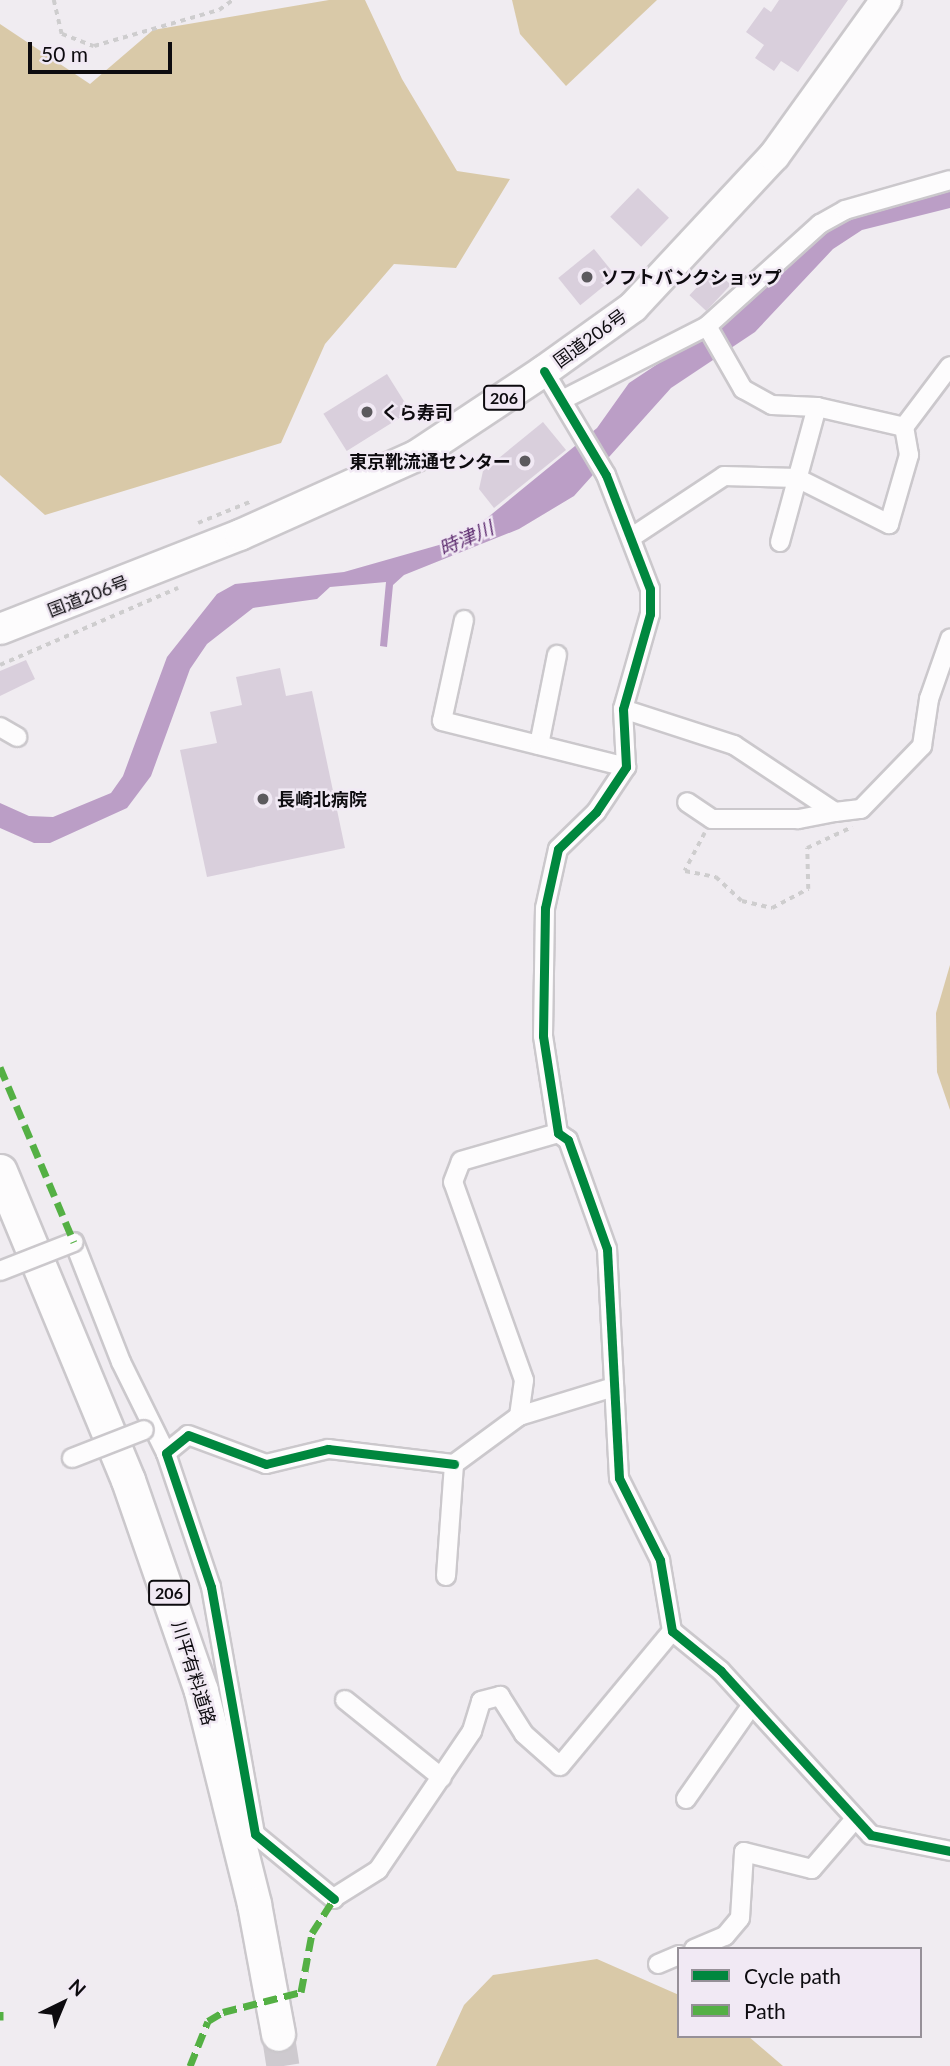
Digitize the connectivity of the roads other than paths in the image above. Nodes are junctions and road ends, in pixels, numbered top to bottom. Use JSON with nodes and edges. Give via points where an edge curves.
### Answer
{"nodes":[{"id":1,"x":886,"y":0,"type":"edge"},
{"id":2,"x":950,"y":180,"type":"edge"},
{"id":3,"x":707,"y":326,"type":"junction"},
{"id":4,"x":950,"y":366,"type":"edge"},
{"id":5,"x":544,"y":371,"type":"junction"},
{"id":6,"x":562,"y":400,"type":"junction"},
{"id":7,"x":817,"y":407,"type":"junction"},
{"id":8,"x":904,"y":427,"type":"junction"},
{"id":9,"x":797,"y":478,"type":"junction"},
{"id":10,"x":632,"y":537,"type":"junction"},
{"id":11,"x":780,"y":542,"type":"dead end"},
{"id":12,"x":464,"y":620,"type":"dead end"},
{"id":13,"x":0,"y":629,"type":"edge"},
{"id":14,"x":950,"y":639,"type":"edge"},
{"id":15,"x":557,"y":655,"type":"dead end"},
{"id":16,"x":623,"y":709,"type":"junction"},
{"id":17,"x":0,"y":727,"type":"edge"},
{"id":18,"x":17,"y":737,"type":"dead end"},
{"id":19,"x":539,"y":745,"type":"junction"},
{"id":20,"x":626,"y":767,"type":"junction"},
{"id":21,"x":687,"y":802,"type":"dead end"},
{"id":22,"x":835,"y":812,"type":"junction"},
{"id":23,"x":558,"y":1133,"type":"junction"},
{"id":24,"x":0,"y":1171,"type":"edge"},
{"id":25,"x":0,"y":1202,"type":"edge"},
{"id":26,"x":0,"y":1271,"type":"edge"},
{"id":27,"x":614,"y":1387,"type":"junction"},
{"id":28,"x":519,"y":1416,"type":"junction"},
{"id":29,"x":144,"y":1430,"type":"dead end"},
{"id":30,"x":166,"y":1453,"type":"junction"},
{"id":31,"x":72,"y":1458,"type":"dead end"},
{"id":32,"x":454,"y":1464,"type":"junction"},
{"id":33,"x":446,"y":1576,"type":"dead end"},
{"id":34,"x":671,"y":1631,"type":"junction"},
{"id":35,"x":345,"y":1700,"type":"dead end"},
{"id":36,"x":751,"y":1706,"type":"junction"},
{"id":37,"x":442,"y":1777,"type":"junction"},
{"id":38,"x":686,"y":1799,"type":"dead end"},
{"id":39,"x":855,"y":1819,"type":"junction"},
{"id":40,"x":950,"y":1851,"type":"edge"},
{"id":41,"x":699,"y":1947,"type":"edge"},
{"id":42,"x":677,"y":1956,"type":"edge"},
{"id":43,"x":658,"y":1964,"type":"dead end"}],
"edges":[{"from":1,"to":5,"type":"highway","name":"国道206号","number":"206","via":[[774,156],[633,307]]},
{"from":2,"to":3,"type":"street","via":[[845,210],[820,224]]},
{"from":3,"to":6,"type":"street"},
{"from":3,"to":7,"type":"street","via":[[743,389],[772,405]]},
{"from":4,"to":8,"type":"street"},
{"from":5,"to":6,"type":"street"},
{"from":5,"to":13,"type":"highway","name":"国道206号","number":"206","via":[[416,456],[240,535]]},
{"from":6,"to":10,"type":"street","via":[[606,475]]},
{"from":7,"to":8,"type":"street"},
{"from":7,"to":9,"type":"street"},
{"from":8,"to":9,"type":"street","via":[[909,455],[889,523]]},
{"from":9,"to":10,"type":"street","via":[[712,480]]},
{"from":9,"to":11,"type":"street"},
{"from":10,"to":16,"type":"street","via":[[647,574],[650,614]]},
{"from":12,"to":19,"type":"street","via":[[442,721]]},
{"from":14,"to":22,"type":"street","via":[[929,699],[922,746],[861,809]]},
{"from":15,"to":19,"type":"street"},
{"from":16,"to":20,"type":"street"},
{"from":16,"to":22,"type":"street","via":[[734,745]]},
{"from":17,"to":18,"type":"street"},
{"from":19,"to":20,"type":"street"},
{"from":20,"to":23,"type":"street","via":[[596,813],[558,849],[545,908],[543,1036]]},
{"from":21,"to":22,"type":"street","via":[[712,818],[798,819]]},
{"from":23,"to":27,"type":"street","via":[[568,1140],[607,1249]]},
{"from":23,"to":28,"type":"street","via":[[461,1161],[453,1181],[524,1380]]},
{"from":24,"to":25,"type":"highway","name":"川平有料道路","number":"206","via":[[128,1480],[201,1691],[254,1904],[272,2038],[189,1706],[117,1498]]},
{"from":26,"to":30,"type":"street","bridge":true,"via":[[74,1242],[121,1362]]},
{"from":27,"to":28,"type":"street"},
{"from":27,"to":34,"type":"street","via":[[619,1478],[660,1560]]},
{"from":28,"to":32,"type":"street"},
{"from":29,"to":31,"type":"street","bridge":true},
{"from":30,"to":32,"type":"street","via":[[188,1435],[266,1464],[328,1449]]},
{"from":30,"to":37,"type":"street","via":[[211,1587],[255,1834],[334,1898],[378,1870]]},
{"from":32,"to":33,"type":"street"},
{"from":34,"to":36,"type":"street","via":[[721,1671]]},
{"from":34,"to":37,"type":"street","via":[[560,1766],[524,1734],[500,1696],[481,1701],[472,1731]]},
{"from":35,"to":37,"type":"street"},
{"from":36,"to":38,"type":"street"},
{"from":36,"to":39,"type":"street"},
{"from":39,"to":40,"type":"street","via":[[871,1835]]},
{"from":39,"to":41,"type":"street","via":[[812,1869],[744,1852],[740,1918],[725,1936]]},
{"from":42,"to":43,"type":"street"}]}
